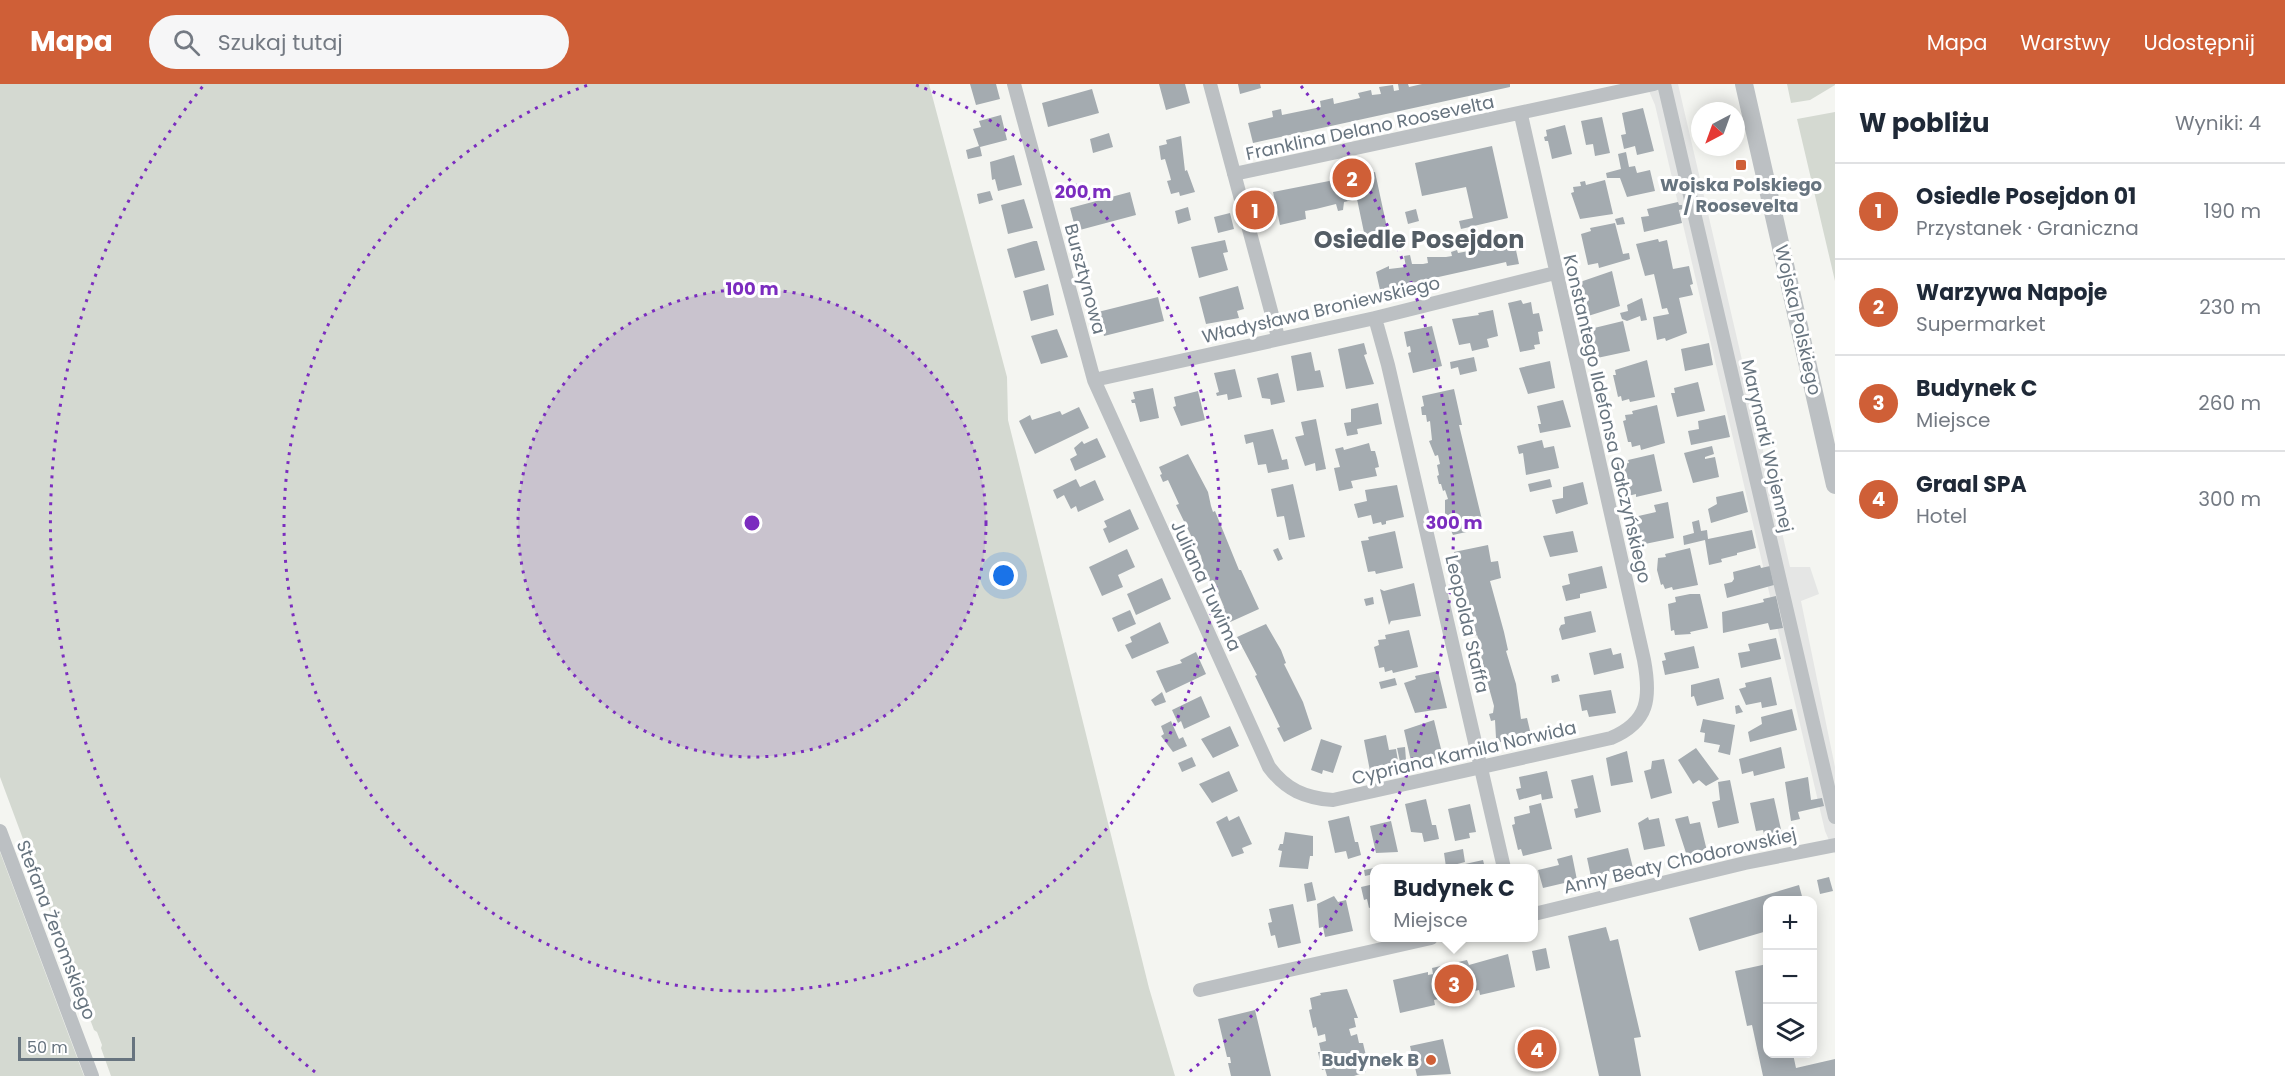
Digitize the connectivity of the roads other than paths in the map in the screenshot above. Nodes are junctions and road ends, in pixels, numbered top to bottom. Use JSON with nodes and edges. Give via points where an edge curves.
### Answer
{"nodes":[{"id":1,"x":1014,"y":84,"type":"edge"},
{"id":2,"x":1210,"y":84,"type":"edge"},
{"id":3,"x":1654,"y":84,"type":"edge"},
{"id":4,"x":1664,"y":84,"type":"edge"},
{"id":5,"x":1744,"y":84,"type":"edge"},
{"id":6,"x":1521,"y":115,"type":"junction"},
{"id":7,"x":1234,"y":174,"type":"junction"},
{"id":8,"x":1555,"y":273,"type":"junction"},
{"id":9,"x":1375,"y":318,"type":"junction"},
{"id":10,"x":1278,"y":338,"type":"junction"},
{"id":11,"x":1094,"y":380,"type":"junction"},
{"id":12,"x":1835,"y":485,"type":"edge"},
{"id":13,"x":1631,"y":726,"type":"joint"},
{"id":14,"x":1482,"y":767,"type":"junction"},
{"id":15,"x":1302,"y":795,"type":"joint"},
{"id":16,"x":1835,"y":817,"type":"edge"},
{"id":17,"x":0,"y":831,"type":"edge"},
{"id":18,"x":1835,"y":845,"type":"edge"},
{"id":19,"x":1503,"y":864,"type":"edge"},
{"id":20,"x":1538,"y":913,"type":"edge"},
{"id":21,"x":1413,"y":942,"type":"edge"},
{"id":22,"x":1200,"y":990,"type":"dead end"},
{"id":23,"x":92,"y":1076,"type":"edge"}],
"edges":[{"from":1,"to":11,"type":"street","name":"Bursztynowa"},
{"from":2,"to":7,"type":"street"},
{"from":3,"to":6,"type":"street","name":"Franklina Delano Roosevelta"},
{"from":4,"to":16,"type":"street","name":"Marynarki Wojennej"},
{"from":5,"to":12,"type":"street","name":"Wojska Polskiego"},
{"from":6,"to":7,"type":"street","name":"Franklina Delano Roosevelta"},
{"from":6,"to":8,"type":"street","name":"Konstantego Ildefonsa Gałczyńskiego"},
{"from":7,"to":10,"type":"street"},
{"from":8,"to":9,"type":"street","name":"Władysława Broniewskiego"},
{"from":8,"to":13,"type":"street","name":"Konstantego Ildefonsa Gałczyńskiego","via":[[1648,684],[1646,707]]},
{"from":9,"to":10,"type":"street","name":"Władysława Broniewskiego"},
{"from":9,"to":14,"type":"street","name":"Leopolda Staffa"},
{"from":10,"to":11,"type":"street","name":"Władysława Broniewskiego"},
{"from":11,"to":15,"type":"street","name":"Juliana Tuwima","via":[[1269,767]]},
{"from":13,"to":14,"type":"street","name":"Cypriana Kamila Norwida","via":[[1611,738]]},
{"from":14,"to":15,"type":"street","name":"Cypriana Kamila Norwida","via":[[1334,800]]},
{"from":14,"to":19,"type":"street","name":"Leopolda Staffa"},
{"from":17,"to":23,"type":"street","name":"Stefana Żeromskiego"},
{"from":18,"to":20,"type":"street","name":"Anny Beaty Chodorowskiej","via":[[1745,862]]},
{"from":21,"to":22,"type":"street"}]}
